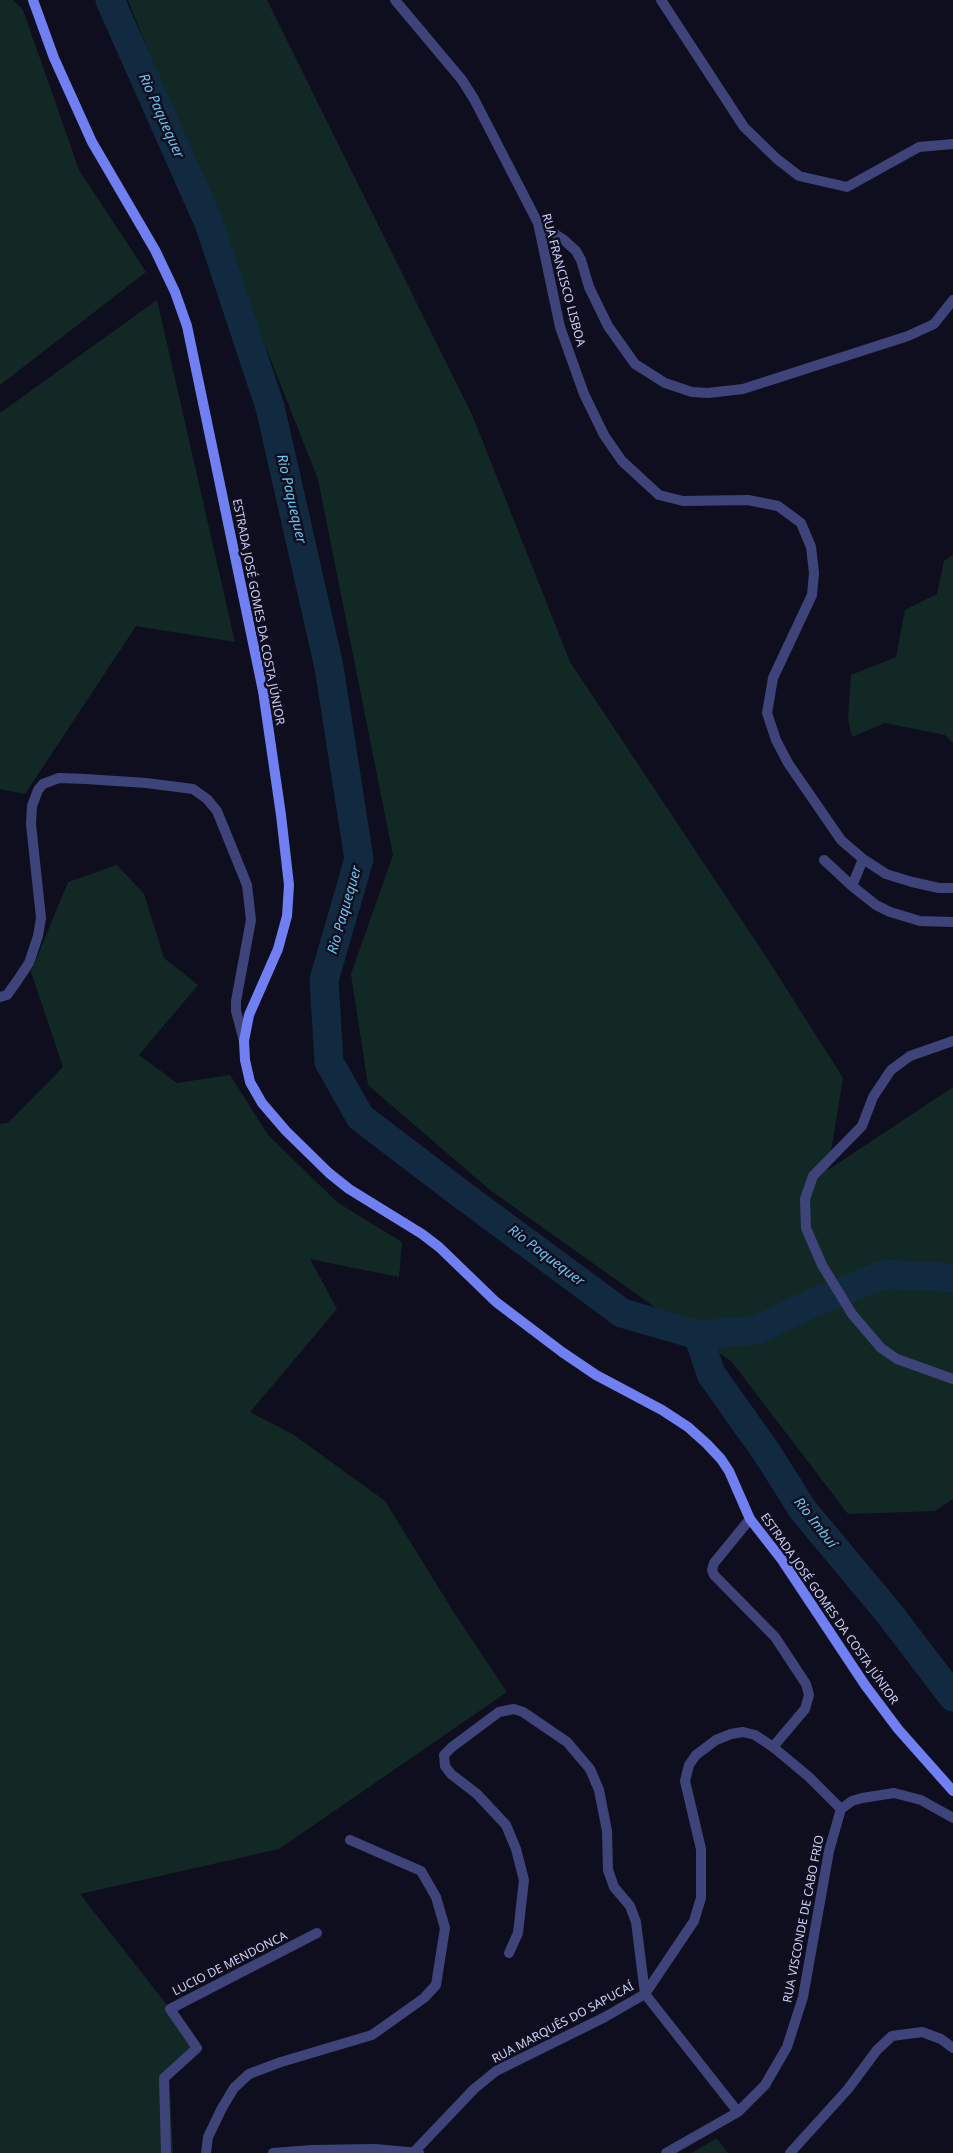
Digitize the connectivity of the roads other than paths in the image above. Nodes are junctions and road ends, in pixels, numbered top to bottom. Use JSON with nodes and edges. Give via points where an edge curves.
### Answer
{"nodes":[{"id":1,"x":33,"y":0,"type":"edge"},
{"id":2,"x":395,"y":0,"type":"edge"},
{"id":3,"x":661,"y":0,"type":"edge"},
{"id":4,"x":953,"y":144,"type":"edge"},
{"id":5,"x":538,"y":223,"type":"junction"},
{"id":6,"x":953,"y":300,"type":"edge"},
{"id":7,"x":863,"y":859,"type":"junction"},
{"id":8,"x":824,"y":860,"type":"dead end"},
{"id":9,"x":852,"y":886,"type":"junction"},
{"id":10,"x":953,"y":888,"type":"edge"},
{"id":11,"x":953,"y":922,"type":"edge"},
{"id":12,"x":0,"y":997,"type":"edge"},
{"id":13,"x":244,"y":1041,"type":"junction"},
{"id":14,"x":953,"y":1041,"type":"edge"},
{"id":15,"x":953,"y":1378,"type":"edge"},
{"id":16,"x":750,"y":1519,"type":"junction"},
{"id":17,"x":773,"y":1747,"type":"junction"},
{"id":18,"x":953,"y":1791,"type":"edge"},
{"id":19,"x":841,"y":1810,"type":"junction"},
{"id":20,"x":953,"y":1818,"type":"edge"},
{"id":21,"x":350,"y":1840,"type":"dead end"},
{"id":22,"x":317,"y":1933,"type":"dead end"},
{"id":23,"x":509,"y":1953,"type":"dead end"},
{"id":24,"x":645,"y":1994,"type":"junction"},
{"id":25,"x":953,"y":2048,"type":"edge"},
{"id":26,"x":738,"y":2112,"type":"junction"},
{"id":27,"x":417,"y":2152,"type":"edge"},
{"id":28,"x":166,"y":2153,"type":"edge"},
{"id":29,"x":206,"y":2153,"type":"edge"},
{"id":30,"x":273,"y":2153,"type":"edge"},
{"id":31,"x":666,"y":2153,"type":"edge"},
{"id":32,"x":790,"y":2153,"type":"edge"}],
"edges":[{"from":1,"to":13,"type":"street","name":"ESTRADA JOSÉ GOMES DA COSTA JÚNIOR","via":[[54,58],[92,142],[155,250],[187,326],[263,691],[289,885],[287,916],[278,949],[249,1016]]},
{"from":2,"to":5,"type":"street","name":"RUA FRANCISCO LISBOA","via":[[462,80]]},
{"from":3,"to":4,"type":"street","via":[[744,127],[799,176],[847,187],[919,147]]},
{"from":5,"to":6,"type":"street","via":[[576,251],[608,326],[636,364],[665,383],[692,392],[743,388],[908,336],[934,324]]},
{"from":5,"to":7,"type":"street","name":"RUA FRANCISCO LISBOA","via":[[560,327],[584,394],[604,435],[622,461],[659,495],[683,501],[748,500],[778,506],[801,523],[811,547],[812,595],[773,678],[767,713],[788,763],[840,840]]},
{"from":7,"to":9,"type":"street"},
{"from":7,"to":10,"type":"street","name":"RUA FRANCISCO LISBOA","via":[[894,877],[939,888]]},
{"from":8,"to":9,"type":"street"},
{"from":9,"to":11,"type":"street","via":[[876,905],[905,918]]},
{"from":12,"to":13,"type":"street","via":[[7,995],[25,969],[38,936],[41,918],[31,824],[32,806],[43,784],[59,778],[86,778],[193,790],[217,810],[247,885],[251,920],[236,1001]]},
{"from":13,"to":16,"type":"street","name":"ESTRADA JOSÉ GOMES DA COSTA JÚNIOR","via":[[250,1082],[262,1103],[329,1173],[439,1247],[496,1302],[562,1352],[688,1428],[721,1459]]},
{"from":14,"to":15,"type":"street","via":[[910,1056],[891,1070],[874,1097],[862,1126],[813,1176],[805,1199],[806,1228],[822,1265],[852,1314],[881,1348],[896,1359]]},
{"from":16,"to":17,"type":"street","via":[[714,1563],[712,1570],[776,1638],[806,1684],[809,1695],[805,1709]]},
{"from":16,"to":18,"type":"street","name":"ESTRADA JOSÉ GOMES DA COSTA JÚNIOR","via":[[782,1560],[876,1700]]},
{"from":17,"to":19,"type":"street","name":"RUA MARQUÊS DO SAPUCAÍ"},
{"from":17,"to":24,"type":"street","name":"RUA MARQUÊS DO SAPUCAÍ","via":[[755,1735],[731,1734],[716,1740],[696,1755],[689,1765],[685,1781],[700,1849],[701,1898],[694,1921]]},
{"from":19,"to":20,"type":"street","via":[[862,1798],[894,1793],[921,1800]]},
{"from":19,"to":26,"type":"street","name":"RUA VISCONDE DE CABO FRIO","via":[[829,1851],[803,1997],[787,2047],[765,2086]]},
{"from":21,"to":29,"type":"street","via":[[421,1871],[436,1897],[445,1928],[436,1985],[424,1998],[372,2035],[249,2074],[234,2088],[222,2108],[208,2137]]},
{"from":22,"to":28,"type":"street","name":"LUCIO DE MENDONCA","via":[[170,2009],[197,2048],[164,2078]]},
{"from":23,"to":24,"type":"street","via":[[518,1933],[524,1880],[516,1849],[506,1825],[477,1794],[451,1774],[445,1766],[444,1755],[499,1712],[514,1709],[567,1742],[590,1769],[599,1790],[607,1831],[608,1870],[614,1887],[630,1906],[636,1922]]},
{"from":24,"to":26,"type":"street"},
{"from":24,"to":27,"type":"street","name":"RUA MARQUÊS DO SAPUCAÍ","via":[[496,2071],[474,2089]]},
{"from":25,"to":32,"type":"street","via":[[922,2032],[892,2036]]},
{"from":26,"to":31,"type":"street","name":"RUA VISCONDE DE CABO FRIO"},
{"from":27,"to":30,"type":"street","via":[[375,2149]]}]}
